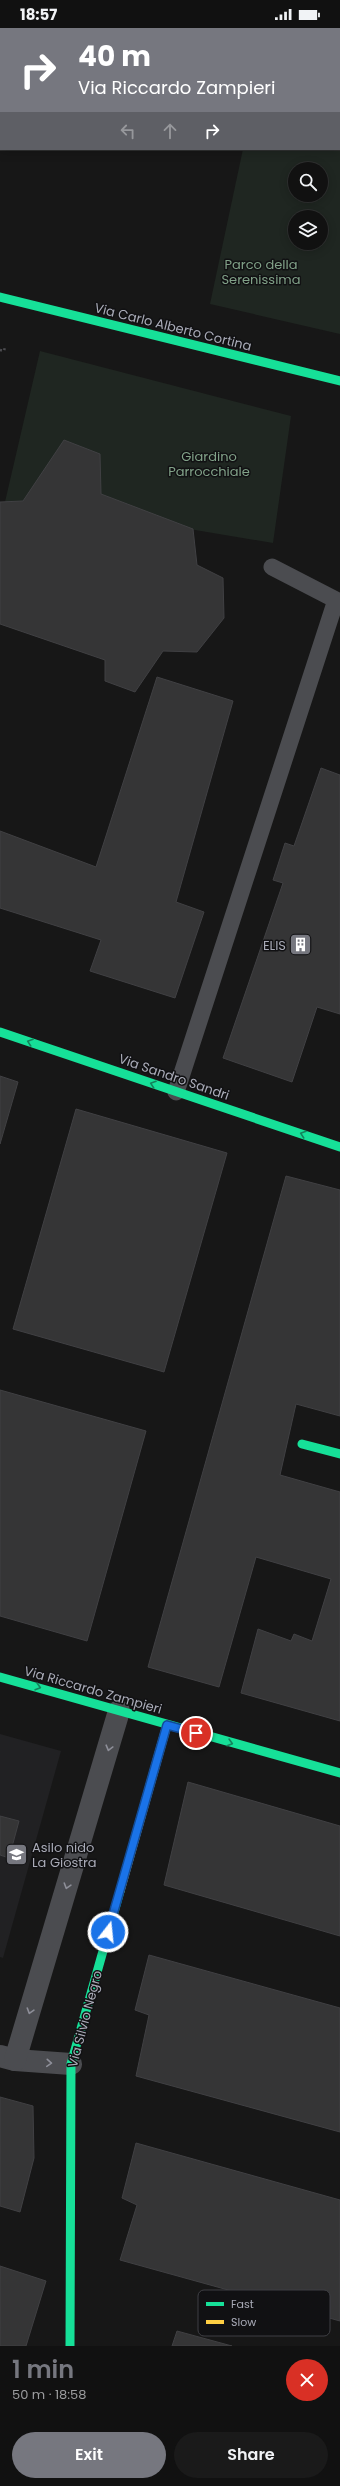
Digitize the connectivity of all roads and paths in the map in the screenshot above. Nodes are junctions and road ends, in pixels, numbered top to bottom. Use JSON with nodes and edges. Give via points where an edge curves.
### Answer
{"nodes":[{"id":1,"x":0,"y":297,"type":"edge"},
{"id":2,"x":5,"y":347,"type":"dead end"},
{"id":3,"x":0,"y":350,"type":"edge"},
{"id":4,"x":340,"y":381,"type":"edge"},
{"id":5,"x":272,"y":567,"type":"dead end"},
{"id":6,"x":0,"y":1032,"type":"edge"},
{"id":7,"x":176,"y":1092,"type":"junction"},
{"id":8,"x":340,"y":1147,"type":"edge"},
{"id":9,"x":302,"y":1444,"type":"dead end"},
{"id":10,"x":340,"y":1454,"type":"edge"},
{"id":11,"x":0,"y":1677,"type":"edge"},
{"id":12,"x":119,"y":1711,"type":"junction"},
{"id":13,"x":167,"y":1725,"type":"junction"},
{"id":14,"x":340,"y":1774,"type":"edge"},
{"id":15,"x":8,"y":2058,"type":"edge"},
{"id":16,"x":71,"y":2064,"type":"junction"},
{"id":17,"x":70,"y":2346,"type":"edge"}],
"edges":[{"from":1,"to":4,"type":"street","name":"Via Carlo Alberto Cortina"},
{"from":2,"to":3,"type":"path","via":[[4,351]]},
{"from":5,"to":7,"type":"lane","via":[[336,600]]},
{"from":7,"to":6,"type":"street","name":"Via Sandro Sandri","one_way":true},
{"from":8,"to":7,"type":"street","name":"Via Sandro Sandri","one_way":true},
{"from":9,"to":10,"type":"street"},
{"from":11,"to":12,"type":"street","name":"Via Riccardo Zampieri","one_way":true},
{"from":12,"to":13,"type":"street","name":"Via Riccardo Zampieri"},
{"from":12,"to":15,"type":"street","one_way":true},
{"from":13,"to":14,"type":"street","name":"Via Riccardo Zampieri","one_way":true},
{"from":13,"to":16,"type":"street","name":"Via Silvio Negro"},
{"from":15,"to":16,"type":"street","one_way":true},
{"from":16,"to":17,"type":"street","name":"Via Silvio Negro"}]}
